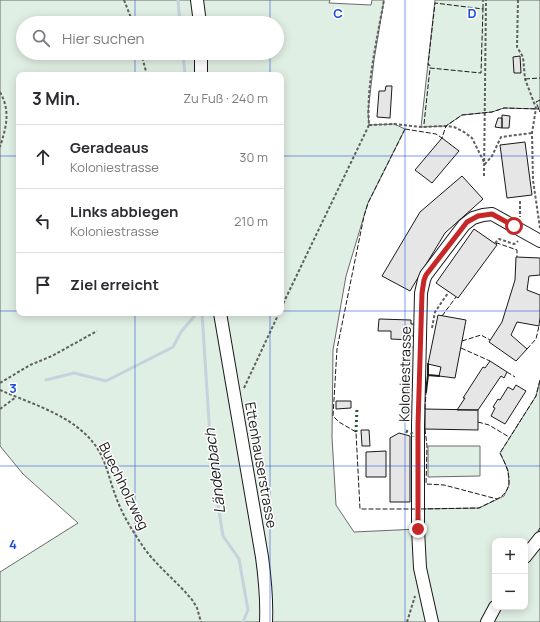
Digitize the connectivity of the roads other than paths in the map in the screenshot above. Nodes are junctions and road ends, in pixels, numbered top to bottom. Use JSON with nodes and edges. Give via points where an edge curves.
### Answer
{"nodes":[{"id":1,"x":197,"y":0,"type":"edge"},
{"id":2,"x":199,"y":16,"type":"edge"},
{"id":3,"x":201,"y":60,"type":"edge"},
{"id":4,"x":201,"y":72,"type":"edge"},
{"id":5,"x":540,"y":240,"type":"edge"},
{"id":6,"x":221,"y":316,"type":"edge"},
{"id":7,"x":540,"y":538,"type":"edge"},
{"id":8,"x":528,"y":553,"type":"edge"},
{"id":9,"x":493,"y":610,"type":"edge"},
{"id":10,"x":266,"y":622,"type":"edge"},
{"id":11,"x":432,"y":622,"type":"edge"},
{"id":12,"x":487,"y":622,"type":"edge"}],
"edges":[{"from":1,"to":2,"type":"street"},
{"from":3,"to":4,"type":"street"},
{"from":5,"to":11,"type":"street","name":"Koloniestrasse","via":[[498,217],[488,214],[473,218],[464,225],[424,280],[418,432],[419,559]]},
{"from":6,"to":10,"type":"street","name":"Ettenhauserstrasse","via":[[262,558]]},
{"from":7,"to":8,"type":"street"},
{"from":9,"to":12,"type":"street"}]}
